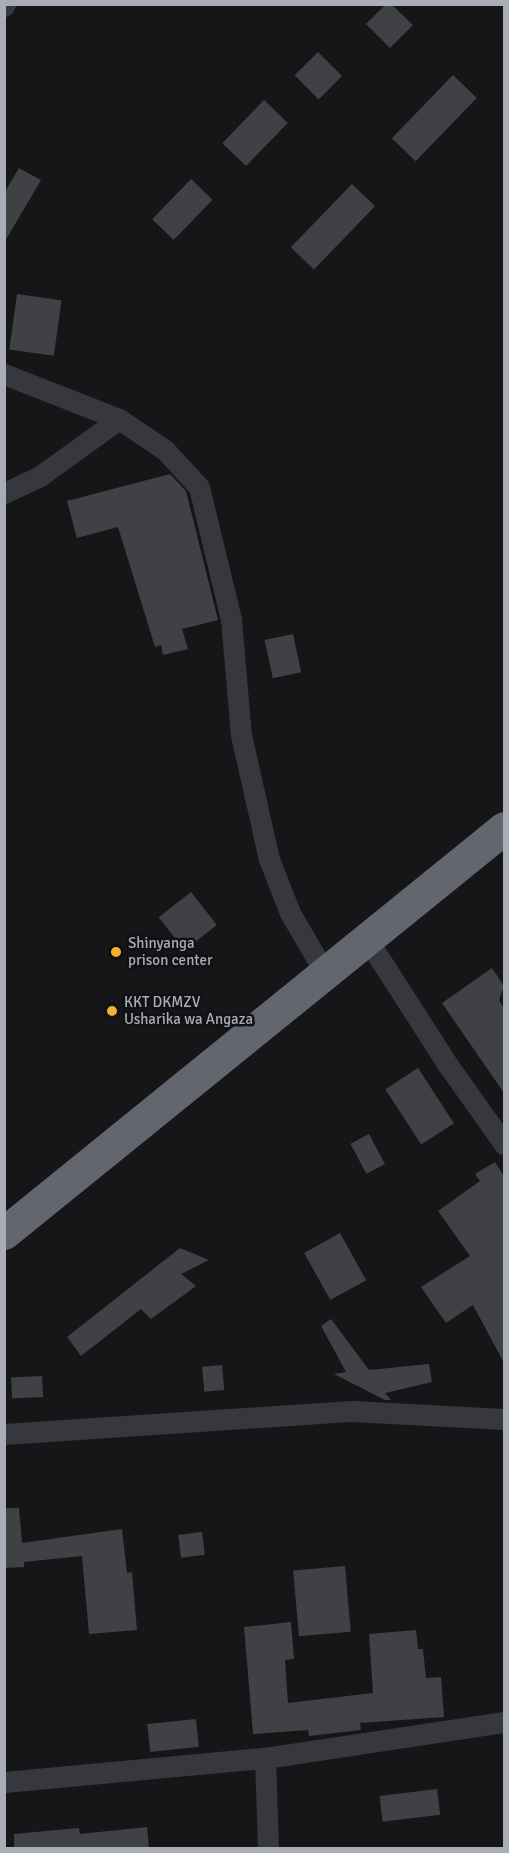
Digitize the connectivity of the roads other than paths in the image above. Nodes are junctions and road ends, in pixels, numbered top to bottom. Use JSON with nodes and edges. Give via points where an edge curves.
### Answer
{"nodes":[{"id":1,"x":4,"y":374,"type":"edge"},
{"id":2,"x":119,"y":419,"type":"junction"},
{"id":3,"x":4,"y":493,"type":"edge"},
{"id":4,"x":504,"y":828,"type":"edge"},
{"id":5,"x":367,"y":939,"type":"junction"},
{"id":6,"x":325,"y":973,"type":"junction"},
{"id":7,"x":504,"y":1144,"type":"edge"},
{"id":8,"x":4,"y":1233,"type":"edge"},
{"id":9,"x":504,"y":1419,"type":"edge"},
{"id":10,"x":4,"y":1434,"type":"edge"},
{"id":11,"x":504,"y":1722,"type":"edge"},
{"id":12,"x":265,"y":1758,"type":"junction"},
{"id":13,"x":4,"y":1782,"type":"edge"},
{"id":14,"x":268,"y":1848,"type":"edge"}],
"edges":[{"from":1,"to":2,"type":"street"},
{"from":2,"to":3,"type":"street","via":[[40,476]]},
{"from":2,"to":6,"type":"street","via":[[165,450],[199,487],[231,619],[241,735],[269,859],[290,914]]},
{"from":4,"to":5,"type":"highway"},
{"from":5,"to":6,"type":"highway"},
{"from":5,"to":7,"type":"street"},
{"from":6,"to":8,"type":"highway"},
{"from":9,"to":10,"type":"street","via":[[352,1411]]},
{"from":11,"to":12,"type":"street"},
{"from":12,"to":13,"type":"street"},
{"from":12,"to":14,"type":"street"}]}
